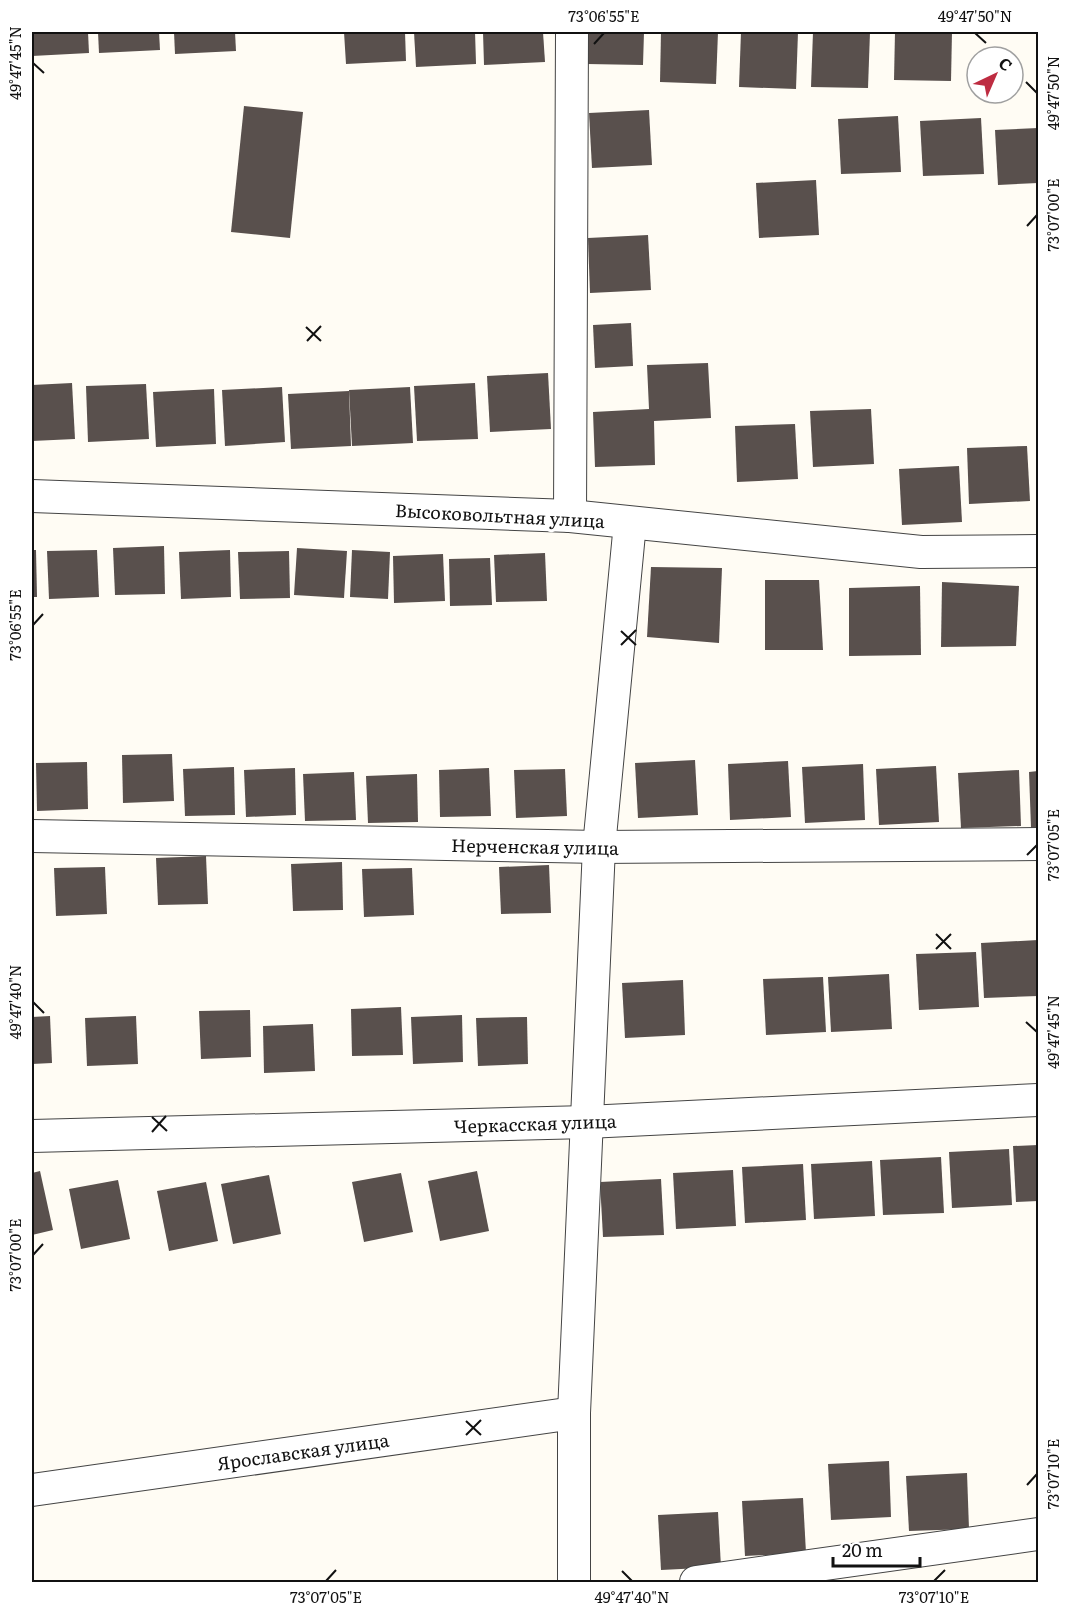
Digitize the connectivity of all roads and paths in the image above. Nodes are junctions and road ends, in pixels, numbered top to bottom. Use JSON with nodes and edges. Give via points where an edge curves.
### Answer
{"nodes":[{"id":1,"x":572,"y":32,"type":"edge"},
{"id":2,"x":32,"y":496,"type":"edge"},
{"id":3,"x":570,"y":516,"type":"junction"},
{"id":4,"x":630,"y":524,"type":"junction"},
{"id":5,"x":1038,"y":551,"type":"edge"},
{"id":6,"x":32,"y":836,"type":"edge"},
{"id":7,"x":1038,"y":844,"type":"edge"},
{"id":8,"x":599,"y":847,"type":"junction"},
{"id":9,"x":1038,"y":1100,"type":"edge"},
{"id":10,"x":586,"y":1122,"type":"junction"},
{"id":11,"x":32,"y":1136,"type":"edge"},
{"id":12,"x":574,"y":1413,"type":"junction"},
{"id":13,"x":32,"y":1490,"type":"edge"},
{"id":14,"x":1038,"y":1534,"type":"edge"},
{"id":15,"x":574,"y":1582,"type":"edge"},
{"id":16,"x":696,"y":1582,"type":"edge"}],
"edges":[{"from":1,"to":3,"type":"street"},
{"from":2,"to":3,"type":"street","name":"Высоковольтная улица"},
{"from":3,"to":4,"type":"street","name":"Высоковольтная улица"},
{"from":4,"to":5,"type":"street","name":"Высоковольтная улица","via":[[921,552]]},
{"from":4,"to":8,"type":"street"},
{"from":6,"to":8,"type":"street","name":"Нерченская улица"},
{"from":7,"to":8,"type":"street","name":"Нерченская улица"},
{"from":8,"to":10,"type":"street"},
{"from":9,"to":10,"type":"street","name":"Черкасская улица"},
{"from":10,"to":11,"type":"street","name":"Черкасская улица"},
{"from":10,"to":12,"type":"street"},
{"from":12,"to":13,"type":"street","name":"Ярославская улица"},
{"from":12,"to":15,"type":"street"},
{"from":14,"to":16,"type":"street"}]}
